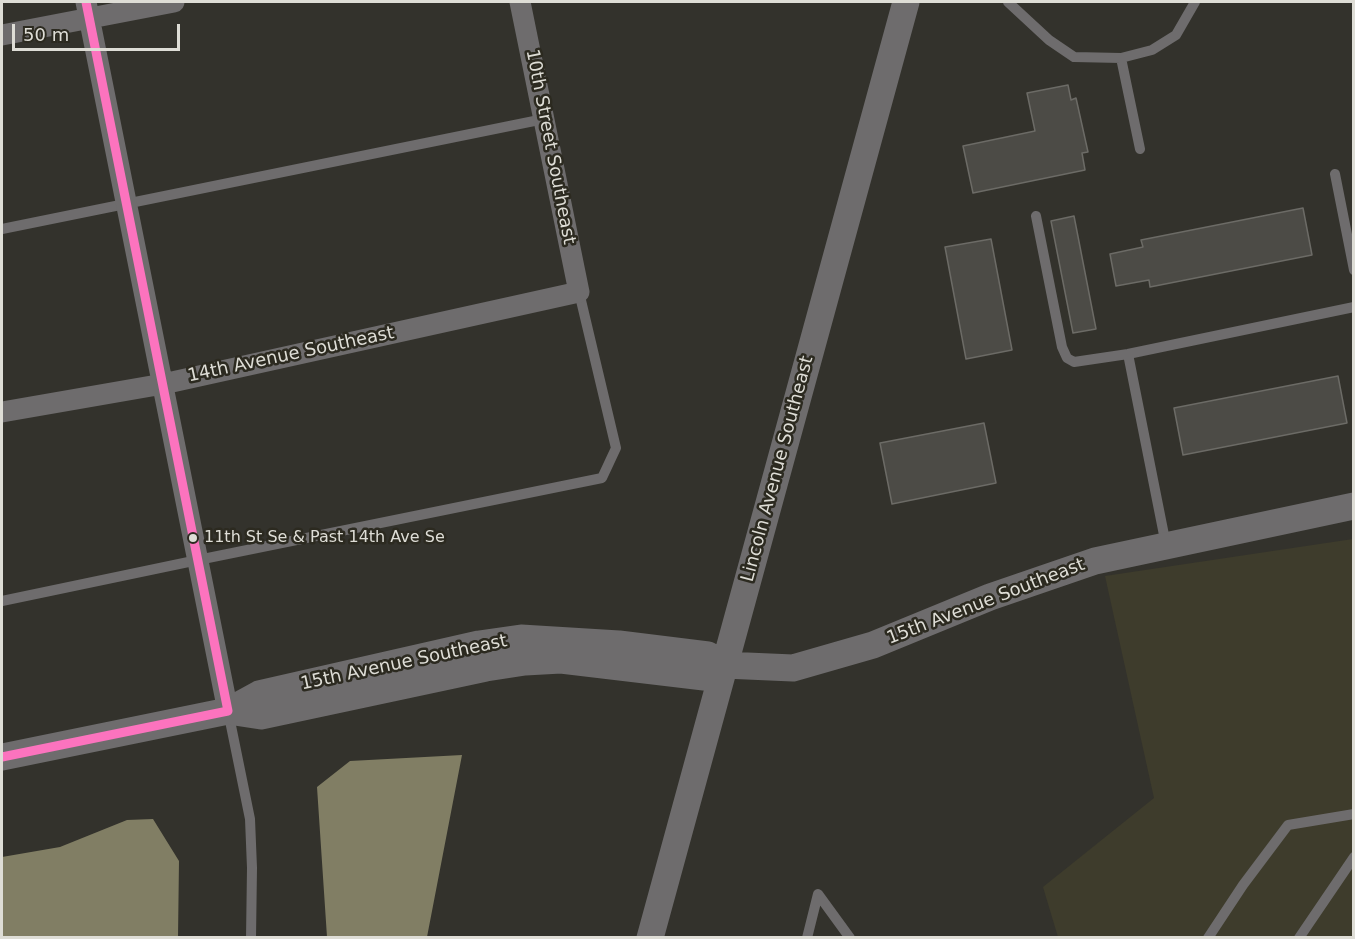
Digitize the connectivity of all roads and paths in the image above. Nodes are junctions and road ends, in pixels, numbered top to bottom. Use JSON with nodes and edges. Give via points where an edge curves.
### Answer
{"nodes":[{"id":1,"x":174,"y":2,"type":"edge"},
{"id":2,"x":520,"y":2,"type":"edge"},
{"id":3,"x":906,"y":2,"type":"edge"},
{"id":4,"x":1008,"y":2,"type":"edge"},
{"id":5,"x":1195,"y":2,"type":"edge"},
{"id":6,"x":88,"y":9,"type":"edge"},
{"id":7,"x":2,"y":35,"type":"edge"},
{"id":8,"x":1121,"y":58,"type":"junction"},
{"id":9,"x":544,"y":119,"type":"junction"},
{"id":10,"x":1140,"y":149,"type":"dead end"},
{"id":11,"x":1335,"y":174,"type":"dead end"},
{"id":12,"x":127,"y":204,"type":"junction"},
{"id":13,"x":1036,"y":216,"type":"dead end"},
{"id":14,"x":2,"y":229,"type":"edge"},
{"id":15,"x":1353,"y":270,"type":"edge"},
{"id":16,"x":579,"y":292,"type":"junction"},
{"id":17,"x":1353,"y":307,"type":"edge"},
{"id":18,"x":1128,"y":354,"type":"junction"},
{"id":19,"x":163,"y":384,"type":"junction"},
{"id":20,"x":2,"y":412,"type":"edge"},
{"id":21,"x":1353,"y":506,"type":"edge"},
{"id":22,"x":1166,"y":546,"type":"junction"},
{"id":23,"x":198,"y":560,"type":"junction"},
{"id":24,"x":2,"y":601,"type":"edge"},
{"id":25,"x":724,"y":665,"type":"junction"},
{"id":26,"x":228,"y":711,"type":"junction"},
{"id":27,"x":2,"y":757,"type":"edge"},
{"id":28,"x":1353,"y":814,"type":"edge"},
{"id":29,"x":1353,"y":858,"type":"edge"},
{"id":30,"x":251,"y":938,"type":"edge"},
{"id":31,"x":650,"y":938,"type":"edge"},
{"id":32,"x":807,"y":938,"type":"edge"},
{"id":33,"x":850,"y":938,"type":"edge"},
{"id":34,"x":1208,"y":938,"type":"edge"},
{"id":35,"x":1299,"y":938,"type":"edge"}],
"edges":[{"from":1,"to":6,"type":"street"},
{"from":2,"to":9,"type":"street","name":"10th Street Southeast"},
{"from":3,"to":25,"type":"street","name":"Lincoln Avenue Southeast"},
{"from":4,"to":8,"type":"lane","via":[[1074,57]]},
{"from":5,"to":8,"type":"lane","via":[[1176,35],[1152,50]]},
{"from":6,"to":7,"type":"street"},
{"from":6,"to":12,"type":"street"},
{"from":8,"to":10,"type":"lane"},
{"from":9,"to":12,"type":"lane"},
{"from":9,"to":16,"type":"street","name":"10th Street Southeast"},
{"from":11,"to":15,"type":"lane"},
{"from":12,"to":14,"type":"lane"},
{"from":12,"to":19,"type":"street"},
{"from":13,"to":18,"type":"lane","via":[[1067,358],[1074,362]]},
{"from":16,"to":19,"type":"street","name":"14th Avenue Southeast"},
{"from":16,"to":23,"type":"lane","via":[[616,448],[602,478]]},
{"from":17,"to":18,"type":"lane"},
{"from":18,"to":22,"type":"lane"},
{"from":19,"to":20,"type":"street","name":"14th Avenue Southeast"},
{"from":19,"to":23,"type":"street"},
{"from":21,"to":22,"type":"street","name":"15th Avenue Southeast"},
{"from":22,"to":25,"type":"street","name":"15th Avenue Southeast","via":[[1095,561],[990,597],[873,645],[793,668]]},
{"from":23,"to":24,"type":"lane"},
{"from":23,"to":26,"type":"street"},
{"from":25,"to":26,"type":"street","name":"15th Avenue Southeast","via":[[704,677],[561,660],[525,662],[261,716]]},
{"from":25,"to":31,"type":"street","name":"Lincoln Avenue Southeast"},
{"from":26,"to":27,"type":"street","name":"15th Avenue Southeast"},
{"from":26,"to":30,"type":"lane","via":[[250,819]]},
{"from":28,"to":34,"type":"lane","via":[[1288,825]]},
{"from":29,"to":35,"type":"lane"},
{"from":32,"to":33,"type":"lane","via":[[818,894]]}]}
